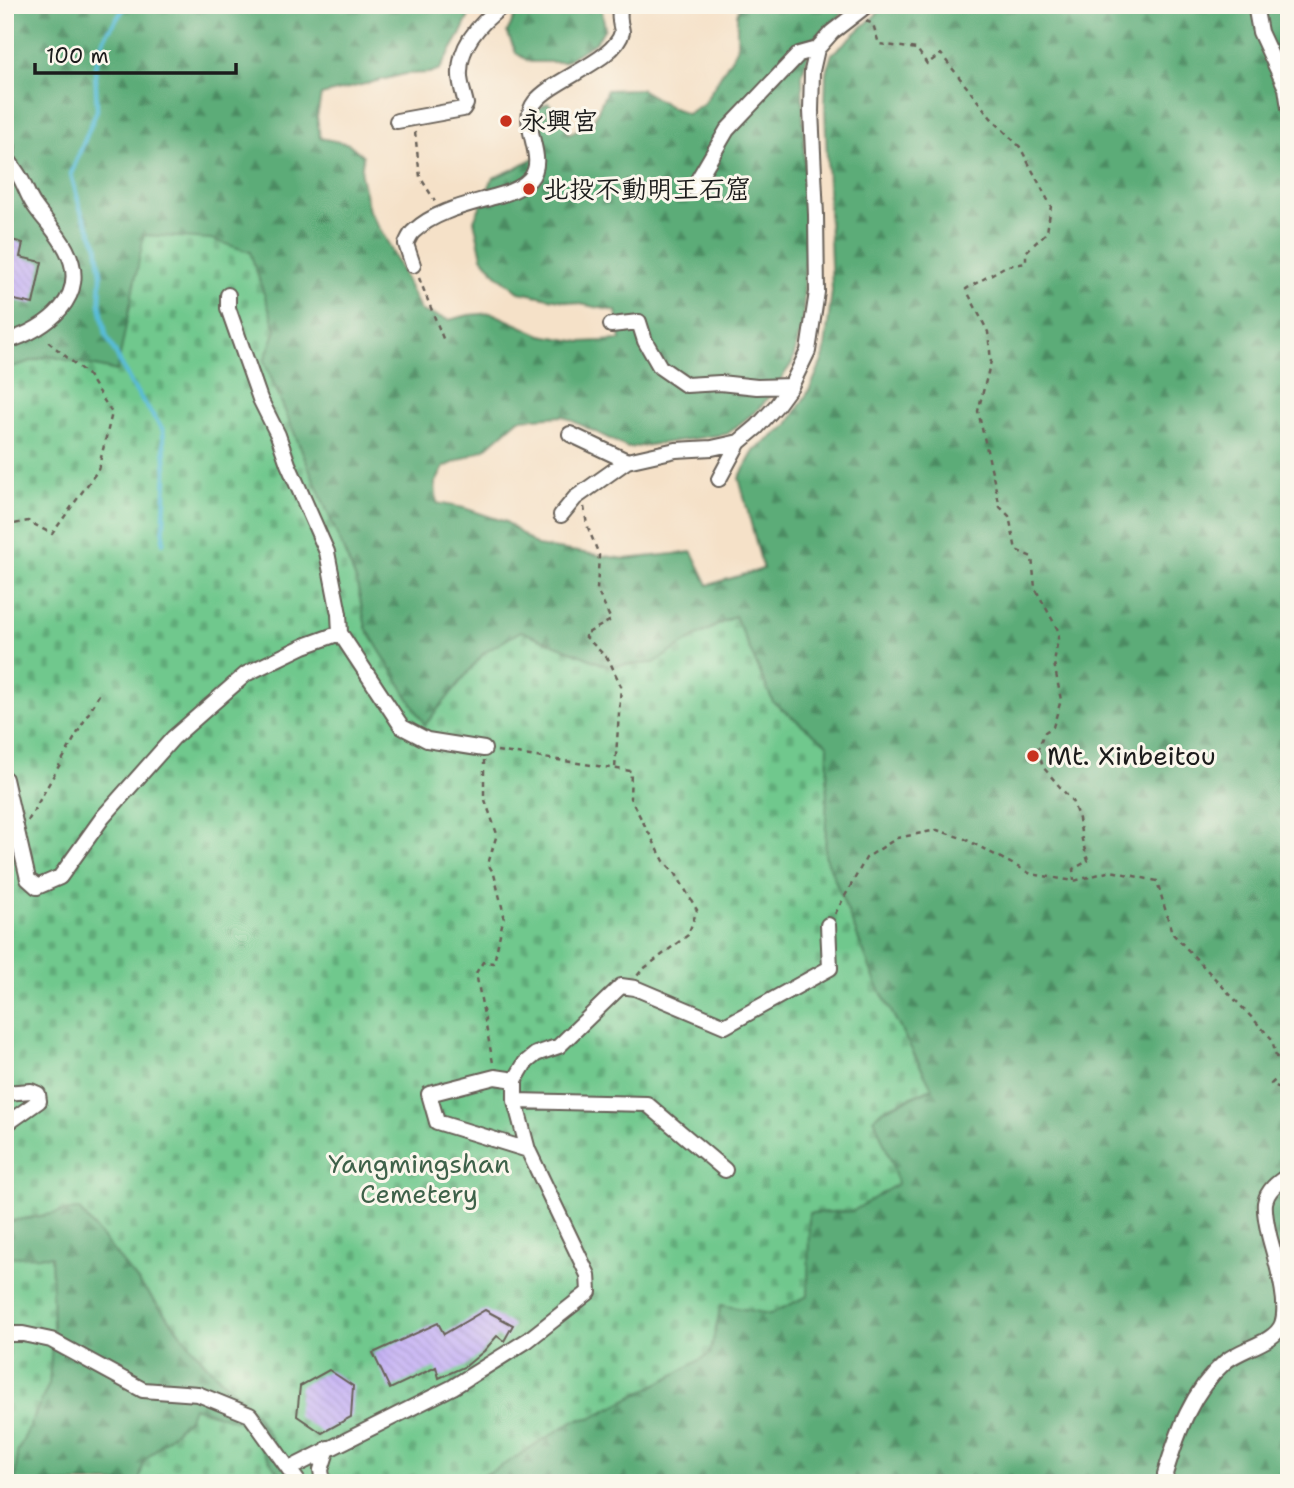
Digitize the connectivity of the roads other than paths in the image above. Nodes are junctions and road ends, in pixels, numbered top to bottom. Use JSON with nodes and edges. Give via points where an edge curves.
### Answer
{"nodes":[{"id":1,"x":504,"y":5,"type":"edge"},
{"id":2,"x":620,"y":5,"type":"edge"},
{"id":3,"x":867,"y":5,"type":"edge"},
{"id":4,"x":1255,"y":5,"type":"edge"},
{"id":5,"x":817,"y":49,"type":"junction"},
{"id":6,"x":1289,"y":108,"type":"edge"},
{"id":7,"x":397,"y":121,"type":"dead end"},
{"id":8,"x":5,"y":141,"type":"edge"},
{"id":9,"x":6,"y":159,"type":"edge"},
{"id":10,"x":693,"y":188,"type":"dead end"},
{"id":11,"x":414,"y":265,"type":"road end"},
{"id":12,"x":228,"y":295,"type":"dead end"},
{"id":13,"x":611,"y":325,"type":"dead end"},
{"id":14,"x":5,"y":342,"type":"edge"},
{"id":15,"x":791,"y":386,"type":"junction"},
{"id":16,"x":570,"y":434,"type":"dead end"},
{"id":17,"x":739,"y":442,"type":"junction"},
{"id":18,"x":627,"y":461,"type":"junction"},
{"id":19,"x":719,"y":479,"type":"dead end"},
{"id":20,"x":561,"y":515,"type":"dead end"},
{"id":21,"x":340,"y":633,"type":"junction"},
{"id":22,"x":484,"y":749,"type":"road end"},
{"id":23,"x":5,"y":779,"type":"edge"},
{"id":24,"x":828,"y":925,"type":"road end"},
{"id":25,"x":515,"y":1080,"type":"junction"},
{"id":26,"x":5,"y":1093,"type":"edge"},
{"id":27,"x":515,"y":1101,"type":"junction"},
{"id":28,"x":5,"y":1125,"type":"edge"},
{"id":29,"x":528,"y":1150,"type":"junction"},
{"id":30,"x":725,"y":1170,"type":"dead end"},
{"id":31,"x":1289,"y":1175,"type":"edge"},
{"id":32,"x":5,"y":1334,"type":"edge"},
{"id":33,"x":328,"y":1448,"type":"junction"},
{"id":34,"x":289,"y":1469,"type":"junction"},
{"id":35,"x":299,"y":1483,"type":"edge"},
{"id":36,"x":323,"y":1483,"type":"edge"},
{"id":37,"x":1167,"y":1483,"type":"edge"}],
"edges":[{"from":1,"to":7,"type":"street","via":[[485,19],[464,48],[459,72],[466,104],[463,109]]},
{"from":2,"to":11,"type":"street","via":[[622,31],[606,54],[534,102],[528,120],[536,154],[531,178],[511,192],[443,212],[412,232],[406,244]]},
{"from":3,"to":5,"type":"street"},
{"from":4,"to":6,"type":"street","via":[[1260,32],[1286,88]]},
{"from":5,"to":10,"type":"street","via":[[799,54],[727,131]]},
{"from":5,"to":15,"type":"street","via":[[811,111],[817,292],[808,351]]},
{"from":8,"to":9,"type":"street"},
{"from":9,"to":14,"type":"street","via":[[67,251],[73,286],[50,320]]},
{"from":12,"to":21,"type":"street","via":[[228,308],[260,399],[327,552]]},
{"from":13,"to":15,"type":"street","via":[[639,322],[660,368],[686,385]]},
{"from":15,"to":17,"type":"street"},
{"from":16,"to":18,"type":"street"},
{"from":17,"to":18,"type":"street"},
{"from":17,"to":19,"type":"street"},
{"from":18,"to":20,"type":"street","via":[[575,498]]},
{"from":21,"to":22,"type":"street","via":[[402,727],[427,740]]},
{"from":21,"to":23,"type":"street","via":[[246,674],[173,738],[103,817],[60,877],[37,887],[28,879]]},
{"from":24,"to":25,"type":"street","via":[[830,968],[725,1026],[621,986],[559,1046],[525,1063]]},
{"from":25,"to":27,"type":"street"},
{"from":25,"to":29,"type":"street","via":[[495,1077],[429,1094],[437,1122]]},
{"from":26,"to":28,"type":"street","via":[[31,1091],[38,1094],[38,1101]]},
{"from":27,"to":29,"type":"street"},
{"from":27,"to":30,"type":"street","via":[[646,1104]]},
{"from":29,"to":33,"type":"street","via":[[588,1275],[589,1292],[492,1364]]},
{"from":31,"to":37,"type":"street","via":[[1277,1183],[1265,1203],[1284,1296],[1281,1326],[1266,1340],[1227,1360],[1206,1384],[1187,1411],[1165,1474]]},
{"from":32,"to":34,"type":"street","via":[[51,1340],[143,1390],[198,1394],[250,1415]]},
{"from":33,"to":34,"type":"street"},
{"from":33,"to":36,"type":"street","via":[[321,1470]]},
{"from":34,"to":35,"type":"street"}]}
